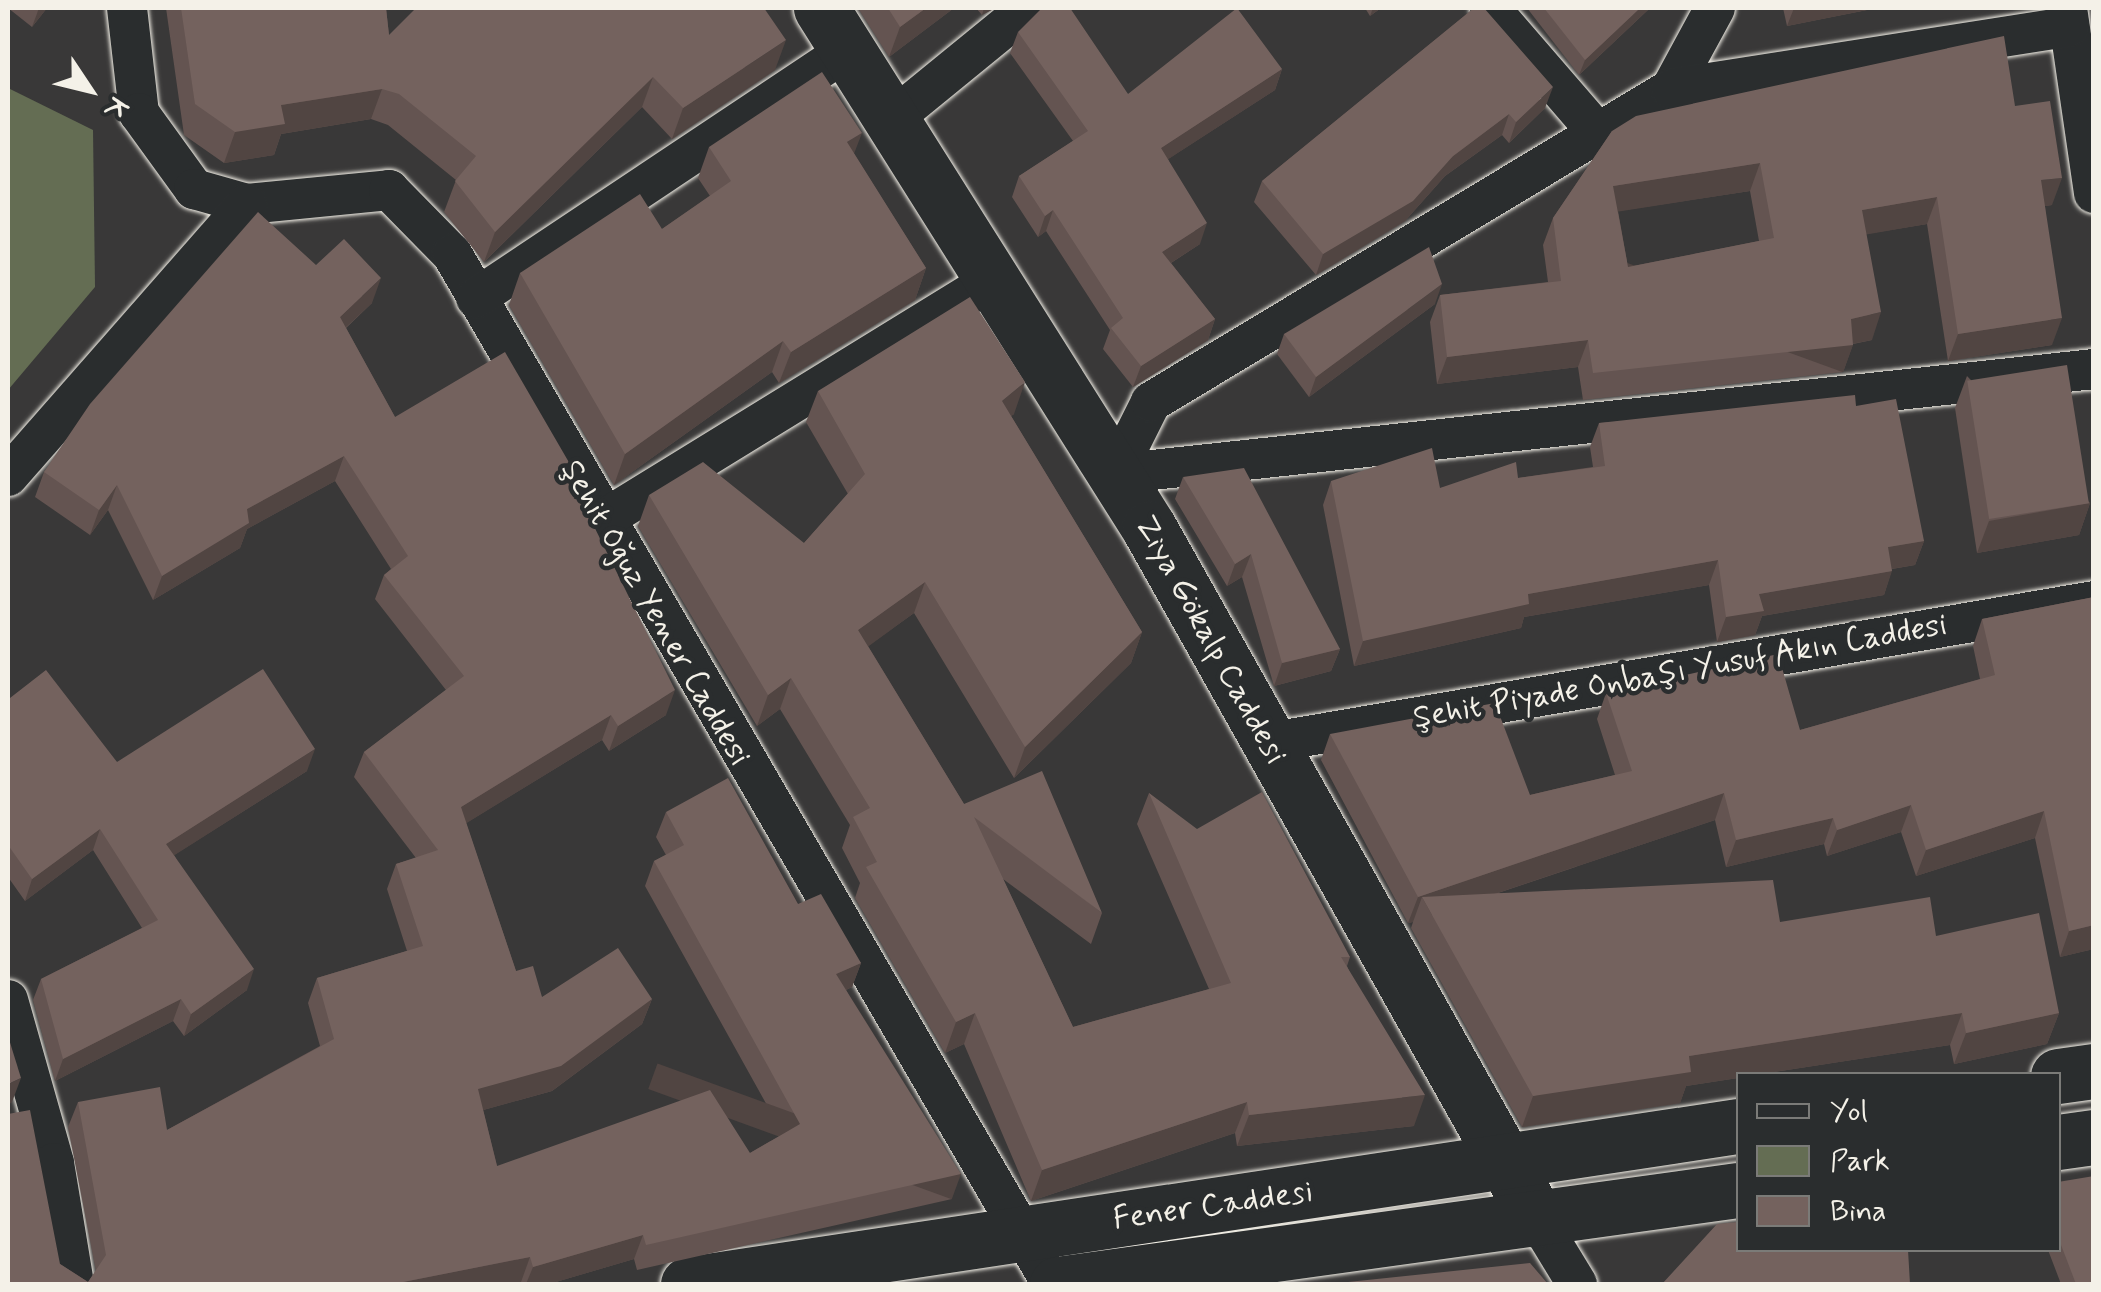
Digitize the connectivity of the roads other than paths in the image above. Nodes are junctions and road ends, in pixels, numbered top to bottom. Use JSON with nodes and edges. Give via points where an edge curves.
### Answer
{"nodes":[{"id":1,"x":127,"y":8,"type":"edge"},
{"id":2,"x":1028,"y":8,"type":"edge"},
{"id":3,"x":1490,"y":8,"type":"edge"},
{"id":4,"x":1715,"y":8,"type":"edge"},
{"id":5,"x":2068,"y":17,"type":"edge"},
{"id":6,"x":834,"y":29,"type":"edge"},
{"id":7,"x":1671,"y":89,"type":"junction"},
{"id":8,"x":892,"y":119,"type":"junction"},
{"id":9,"x":1596,"y":131,"type":"junction"},
{"id":10,"x":2094,"y":193,"type":"edge"},
{"id":11,"x":247,"y":204,"type":"junction"},
{"id":12,"x":992,"y":280,"type":"junction"},
{"id":13,"x":476,"y":298,"type":"junction"},
{"id":14,"x":2094,"y":369,"type":"edge"},
{"id":15,"x":1115,"y":474,"type":"junction"},
{"id":16,"x":8,"y":476,"type":"edge"},
{"id":17,"x":601,"y":521,"type":"junction"},
{"id":18,"x":2094,"y":602,"type":"edge"},
{"id":19,"x":1268,"y":743,"type":"junction"},
{"id":20,"x":8,"y":1000,"type":"edge"},
{"id":21,"x":2094,"y":1071,"type":"edge"},
{"id":22,"x":2061,"y":1076,"type":"edge"},
{"id":23,"x":1736,"y":1126,"type":"edge"},
{"id":24,"x":2094,"y":1137,"type":"edge"},
{"id":25,"x":2061,"y":1142,"type":"edge"},
{"id":26,"x":1502,"y":1164,"type":"junction"},
{"id":27,"x":1736,"y":1190,"type":"edge"},
{"id":28,"x":1538,"y":1220,"type":"junction"},
{"id":29,"x":1015,"y":1235,"type":"junction"},
{"id":30,"x":74,"y":1284,"type":"edge"},
{"id":31,"x":688,"y":1284,"type":"edge"},
{"id":32,"x":1054,"y":1284,"type":"edge"},
{"id":33,"x":1577,"y":1284,"type":"edge"}],
"edges":[{"from":1,"to":11,"type":"street","name":"Şehit Oğuz Yener Caddesi","via":[[139,112],[194,189]]},
{"from":2,"to":8,"type":"street"},
{"from":3,"to":9,"type":"street"},
{"from":4,"to":7,"type":"street"},
{"from":5,"to":7,"type":"street"},
{"from":5,"to":10,"type":"street"},
{"from":6,"to":8,"type":"main road","name":"Ziya Gökalp Caddesi"},
{"from":6,"to":13,"type":"street"},
{"from":7,"to":9,"type":"street"},
{"from":8,"to":12,"type":"main road","name":"Ziya Gökalp Caddesi"},
{"from":9,"to":15,"type":"street","via":[[1151,402]]},
{"from":11,"to":13,"type":"street","name":"Şehit Oğuz Yener Caddesi","via":[[390,190],[452,254]]},
{"from":11,"to":16,"type":"street"},
{"from":12,"to":15,"type":"main road","name":"Ziya Gökalp Caddesi"},
{"from":12,"to":17,"type":"street"},
{"from":13,"to":17,"type":"street","name":"Şehit Oğuz Yener Caddesi"},
{"from":14,"to":15,"type":"street"},
{"from":15,"to":19,"type":"main road","name":"Ziya Gökalp Caddesi"},
{"from":17,"to":29,"type":"street","name":"Şehit Oğuz Yener Caddesi"},
{"from":18,"to":19,"type":"street","name":"Şehit Piyade Onbaşı Yusuf Akın Caddesi"},
{"from":19,"to":26,"type":"main road","name":"Ziya Gökalp Caddesi"},
{"from":20,"to":30,"type":"street","via":[[54,1163]]},
{"from":21,"to":22,"type":"main road"},
{"from":23,"to":26,"type":"main road","name":"Fener Caddesi"},
{"from":24,"to":25,"type":"main road"},
{"from":26,"to":28,"type":"main road","name":"Ziya Gökalp Caddesi"},
{"from":26,"to":29,"type":"main road","name":"Fener Caddesi"},
{"from":27,"to":28,"type":"main road","name":"Fener Caddesi"},
{"from":28,"to":32,"type":"main road","name":"Fener Caddesi"},
{"from":28,"to":33,"type":"street","name":"Ziya Gökalp Caddesi"},
{"from":29,"to":31,"type":"main road","name":"Fener Caddesi"},
{"from":29,"to":32,"type":"street","name":"Şehit Oğuz Yener Caddesi"}]}
